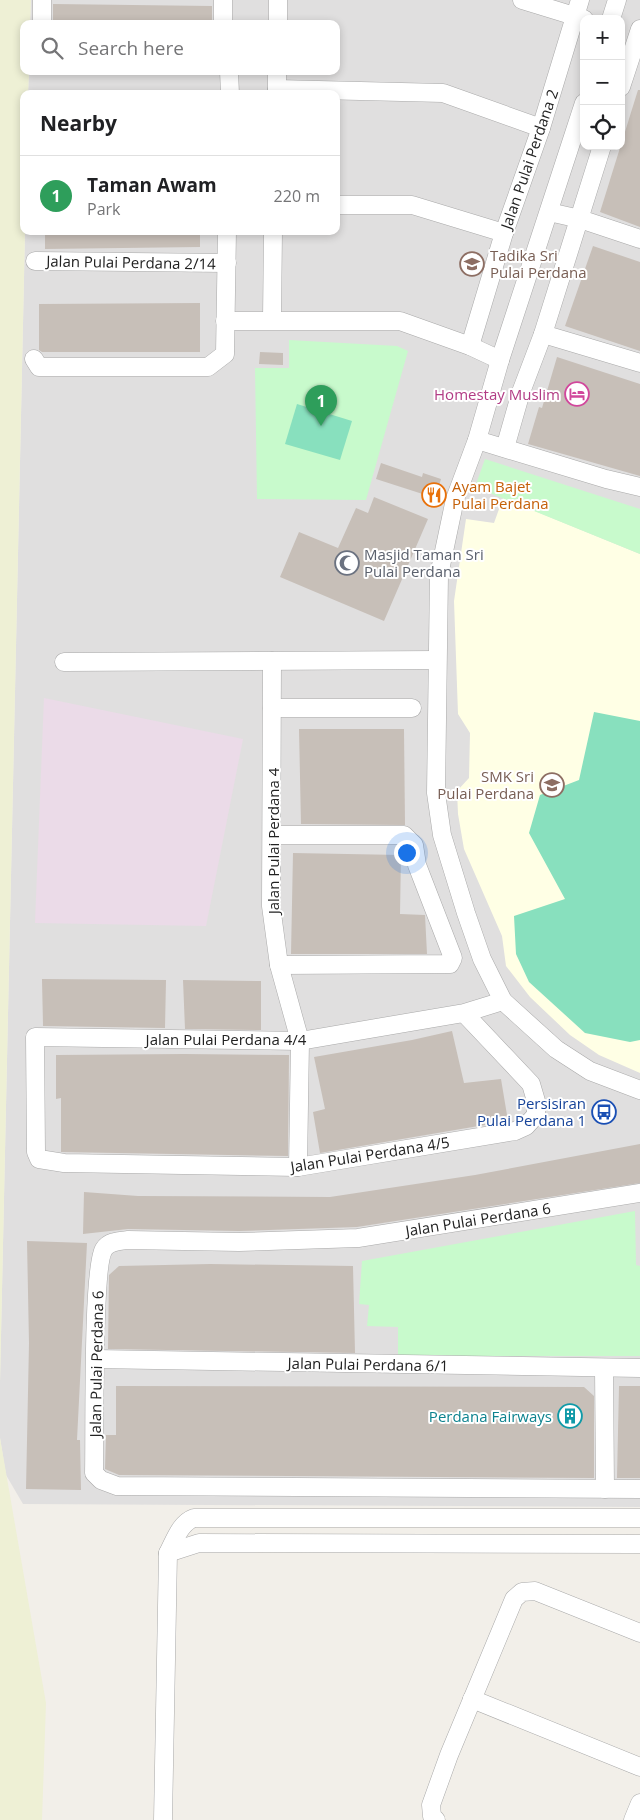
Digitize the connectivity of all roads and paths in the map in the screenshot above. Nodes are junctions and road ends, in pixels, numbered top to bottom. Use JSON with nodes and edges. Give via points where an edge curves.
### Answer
{"nodes":[{"id":1,"x":42,"y":0,"type":"edge"},
{"id":2,"x":223,"y":0,"type":"edge"},
{"id":3,"x":278,"y":0,"type":"edge"},
{"id":4,"x":522,"y":0,"type":"edge"},
{"id":5,"x":617,"y":0,"type":"edge"},
{"id":6,"x":580,"y":12,"type":"edge"},
{"id":7,"x":612,"y":15,"type":"edge"},
{"id":8,"x":42,"y":20,"type":"edge"},
{"id":9,"x":223,"y":20,"type":"edge"},
{"id":10,"x":278,"y":20,"type":"edge"},
{"id":11,"x":640,"y":29,"type":"edge"},
{"id":12,"x":229,"y":75,"type":"edge"},
{"id":13,"x":277,"y":75,"type":"edge"},
{"id":14,"x":625,"y":75,"type":"edge"},
{"id":15,"x":230,"y":90,"type":"edge"},
{"id":16,"x":277,"y":90,"type":"edge"},
{"id":17,"x":340,"y":92,"type":"edge"},
{"id":18,"x":583,"y":105,"type":"edge"},
{"id":19,"x":541,"y":128,"type":"junction"},
{"id":20,"x":601,"y":150,"type":"edge"},
{"id":21,"x":340,"y":205,"type":"edge"},
{"id":22,"x":550,"y":212,"type":"junction"},
{"id":23,"x":580,"y":219,"type":"junction"},
{"id":24,"x":504,"y":233,"type":"junction"},
{"id":25,"x":227,"y":235,"type":"edge"},
{"id":26,"x":273,"y":235,"type":"edge"},
{"id":27,"x":640,"y":239,"type":"edge"},
{"id":28,"x":35,"y":261,"type":"dead end"},
{"id":29,"x":227,"y":263,"type":"junction"},
{"id":30,"x":272,"y":320,"type":"junction"},
{"id":31,"x":225,"y":321,"type":"junction"},
{"id":32,"x":543,"y":334,"type":"junction"},
{"id":33,"x":470,"y":346,"type":"junction"},
{"id":34,"x":34,"y":359,"type":"dead end"},
{"id":35,"x":500,"y":360,"type":"junction"},
{"id":36,"x":640,"y":362,"type":"edge"},
{"id":37,"x":477,"y":440,"type":"junction"},
{"id":38,"x":505,"y":448,"type":"junction"},
{"id":39,"x":640,"y":487,"type":"edge"},
{"id":40,"x":437,"y":660,"type":"junction"},
{"id":41,"x":272,"y":661,"type":"junction"},
{"id":42,"x":64,"y":662,"type":"dead end"},
{"id":43,"x":272,"y":708,"type":"junction"},
{"id":44,"x":412,"y":708,"type":"dead end"},
{"id":45,"x":272,"y":835,"type":"junction"},
{"id":46,"x":279,"y":965,"type":"junction"},
{"id":47,"x":503,"y":1001,"type":"junction"},
{"id":48,"x":464,"y":1013,"type":"junction"},
{"id":49,"x":35,"y":1037,"type":"joint"},
{"id":50,"x":300,"y":1041,"type":"junction"},
{"id":51,"x":640,"y":1090,"type":"edge"},
{"id":52,"x":298,"y":1167,"type":"junction"},
{"id":53,"x":640,"y":1193,"type":"edge"},
{"id":54,"x":96,"y":1359,"type":"junction"},
{"id":55,"x":604,"y":1368,"type":"junction"},
{"id":56,"x":640,"y":1368,"type":"edge"},
{"id":57,"x":605,"y":1488,"type":"junction"},
{"id":58,"x":640,"y":1489,"type":"edge"},
{"id":59,"x":640,"y":1518,"type":"edge"},
{"id":60,"x":640,"y":1544,"type":"edge"},
{"id":61,"x":168,"y":1552,"type":"junction"},
{"id":62,"x":640,"y":1633,"type":"edge"},
{"id":63,"x":472,"y":1699,"type":"junction"},
{"id":64,"x":640,"y":1767,"type":"edge"},
{"id":65,"x":640,"y":1803,"type":"edge"},
{"id":66,"x":434,"y":1818,"type":"edge"},
{"id":67,"x":163,"y":1820,"type":"edge"},
{"id":68,"x":633,"y":1820,"type":"edge"}],
"edges":[{"from":1,"to":8,"type":"street"},
{"from":2,"to":9,"type":"street"},
{"from":3,"to":10,"type":"street"},
{"from":4,"to":6,"type":"street"},
{"from":5,"to":7,"type":"street"},
{"from":6,"to":19,"type":"street","name":"Jalan Pulai Perdana 2"},
{"from":11,"to":14,"type":"street"},
{"from":12,"to":15,"type":"street"},
{"from":13,"to":16,"type":"street"},
{"from":17,"to":19,"type":"street","via":[[443,93]]},
{"from":18,"to":22,"type":"street"},
{"from":19,"to":24,"type":"street","name":"Jalan Pulai Perdana 2"},
{"from":20,"to":23,"type":"street"},
{"from":21,"to":24,"type":"street","via":[[412,206]]},
{"from":22,"to":23,"type":"street"},
{"from":22,"to":35,"type":"street"},
{"from":23,"to":27,"type":"street"},
{"from":23,"to":32,"type":"street"},
{"from":24,"to":33,"type":"street","name":"Jalan Pulai Perdana 2"},
{"from":25,"to":29,"type":"street"},
{"from":26,"to":30,"type":"street"},
{"from":28,"to":29,"type":"street","name":"Jalan Pulai Perdana 2/14"},
{"from":29,"to":31,"type":"street"},
{"from":30,"to":31,"type":"street"},
{"from":30,"to":33,"type":"street","via":[[400,321]]},
{"from":31,"to":34,"type":"street","via":[[225,354],[208,367],[39,367]]},
{"from":32,"to":36,"type":"street"},
{"from":32,"to":38,"type":"street","via":[[521,392]]},
{"from":33,"to":35,"type":"street"},
{"from":35,"to":37,"type":"street"},
{"from":37,"to":38,"type":"street"},
{"from":37,"to":40,"type":"street","via":[[455,499],[439,575]]},
{"from":38,"to":39,"type":"street"},
{"from":40,"to":41,"type":"street"},
{"from":40,"to":47,"type":"street","via":[[436,793],[442,835],[482,959]]},
{"from":41,"to":42,"type":"street"},
{"from":41,"to":43,"type":"street","name":"Jalan Pulai Perdana 4"},
{"from":43,"to":44,"type":"street"},
{"from":43,"to":45,"type":"street","name":"Jalan Pulai Perdana 4"},
{"from":45,"to":46,"type":"street","name":"Jalan Pulai Perdana 4","via":[[271,906]]},
{"from":45,"to":46,"type":"street","via":[[404,835],[414,845],[418,865],[453,962]]},
{"from":46,"to":50,"type":"street","name":"Jalan Pulai Perdana 4"},
{"from":47,"to":48,"type":"street","name":"Jalan Pulai Perdana 4/4"},
{"from":47,"to":51,"type":"street","via":[[556,1049],[590,1071]]},
{"from":48,"to":50,"type":"street","name":"Jalan Pulai Perdana 4/4"},
{"from":48,"to":52,"type":"street","name":"Jalan Pulai Perdana 4/5","via":[[527,1078],[536,1101],[534,1120],[515,1131]]},
{"from":49,"to":50,"type":"street","name":"Jalan Pulai Perdana 4/4"},
{"from":49,"to":52,"type":"street","name":"Jalan Pulai Perdana 4/5","via":[[36,1152],[39,1159],[64,1164]]},
{"from":50,"to":52,"type":"street","name":"Jalan Pulai Perdana 4"},
{"from":53,"to":54,"type":"street","name":"Jalan Pulai Perdana 6","via":[[358,1238],[113,1242],[104,1248],[100,1257]]},
{"from":54,"to":55,"type":"street","name":"Jalan Pulai Perdana 6/1"},
{"from":54,"to":57,"type":"street","name":"Jalan Pulai Perdana 6","via":[[94,1473],[101,1480],[117,1486]]},
{"from":55,"to":56,"type":"street","name":"Jalan Pulai Perdana 6/1"},
{"from":55,"to":57,"type":"street"},
{"from":57,"to":58,"type":"street","name":"Jalan Pulai Perdana 6"},
{"from":59,"to":61,"type":"street","via":[[194,1518],[184,1524]]},
{"from":60,"to":61,"type":"street","via":[[199,1543]]},
{"from":61,"to":67,"type":"street"},
{"from":62,"to":63,"type":"street","via":[[535,1591],[522,1592],[514,1599]]},
{"from":63,"to":64,"type":"street"},
{"from":63,"to":66,"type":"street","via":[[430,1805]]},
{"from":65,"to":68,"type":"street"}]}
